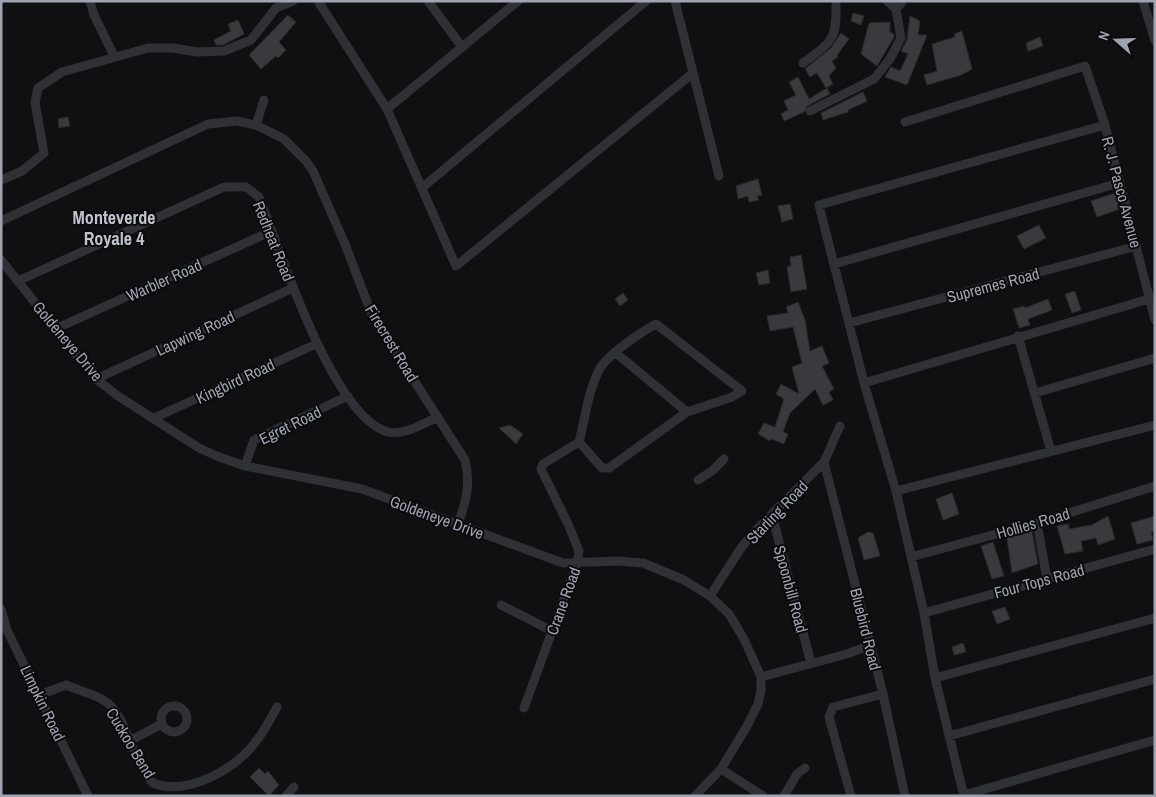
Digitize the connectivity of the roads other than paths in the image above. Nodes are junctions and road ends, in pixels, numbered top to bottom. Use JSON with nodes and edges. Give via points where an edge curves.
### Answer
{"nodes":[{"id":1,"x":90,"y":1,"type":"edge"},
{"id":2,"x":293,"y":1,"type":"edge"},
{"id":3,"x":318,"y":1,"type":"edge"},
{"id":4,"x":428,"y":1,"type":"edge"},
{"id":5,"x":518,"y":1,"type":"edge"},
{"id":6,"x":646,"y":1,"type":"edge"},
{"id":7,"x":675,"y":1,"type":"edge"},
{"id":8,"x":836,"y":1,"type":"edge"},
{"id":9,"x":887,"y":1,"type":"edge"},
{"id":10,"x":903,"y":1,"type":"edge"},
{"id":11,"x":1144,"y":5,"type":"edge"},
{"id":12,"x":1155,"y":6,"type":"edge"},
{"id":13,"x":896,"y":9,"type":"junction"},
{"id":14,"x":1154,"y":35,"type":"edge"},
{"id":15,"x":462,"y":47,"type":"junction"},
{"id":16,"x":114,"y":56,"type":"junction"},
{"id":17,"x":803,"y":63,"type":"dead end"},
{"id":18,"x":693,"y":73,"type":"junction"},
{"id":19,"x":264,"y":100,"type":"dead end"},
{"id":20,"x":387,"y":109,"type":"junction"},
{"id":21,"x":810,"y":111,"type":"dead end"},
{"id":22,"x":906,"y":122,"type":"dead end"},
{"id":23,"x":256,"y":125,"type":"junction"},
{"id":24,"x":1105,"y":125,"type":"junction"},
{"id":25,"x":719,"y":176,"type":"dead end"},
{"id":26,"x":1,"y":180,"type":"edge"},
{"id":27,"x":1119,"y":183,"type":"junction"},
{"id":28,"x":423,"y":188,"type":"junction"},
{"id":29,"x":1,"y":221,"type":"edge"},
{"id":30,"x":272,"y":231,"type":"junction"},
{"id":31,"x":1137,"y":246,"type":"junction"},
{"id":32,"x":1,"y":260,"type":"edge"},
{"id":33,"x":834,"y":264,"type":"junction"},
{"id":34,"x":18,"y":280,"type":"junction"},
{"id":35,"x":293,"y":288,"type":"junction"},
{"id":36,"x":1149,"y":299,"type":"junction"},
{"id":37,"x":1155,"y":320,"type":"edge"},
{"id":38,"x":849,"y":324,"type":"junction"},
{"id":39,"x":55,"y":329,"type":"junction"},
{"id":40,"x":1018,"y":336,"type":"junction"},
{"id":41,"x":316,"y":344,"type":"junction"},
{"id":42,"x":616,"y":353,"type":"junction"},
{"id":43,"x":1155,"y":358,"type":"edge"},
{"id":44,"x":96,"y":379,"type":"junction"},
{"id":45,"x":864,"y":383,"type":"junction"},
{"id":46,"x":1035,"y":394,"type":"junction"},
{"id":47,"x":348,"y":396,"type":"junction"},
{"id":48,"x":687,"y":412,"type":"junction"},
{"id":49,"x":438,"y":417,"type":"junction"},
{"id":50,"x":154,"y":418,"type":"junction"},
{"id":51,"x":1155,"y":424,"type":"edge"},
{"id":52,"x":840,"y":426,"type":"dead end"},
{"id":53,"x":579,"y":442,"type":"junction"},
{"id":54,"x":1051,"y":451,"type":"junction"},
{"id":55,"x":724,"y":459,"type":"dead end"},
{"id":56,"x":824,"y":462,"type":"junction"},
{"id":57,"x":246,"y":466,"type":"junction"},
{"id":58,"x":698,"y":480,"type":"dead end"},
{"id":59,"x":1155,"y":486,"type":"edge"},
{"id":60,"x":896,"y":491,"type":"junction"},
{"id":61,"x":772,"y":515,"type":"junction"},
{"id":62,"x":1037,"y":523,"type":"junction"},
{"id":63,"x":458,"y":524,"type":"junction"},
{"id":64,"x":1155,"y":549,"type":"edge"},
{"id":65,"x":911,"y":557,"type":"junction"},
{"id":66,"x":577,"y":563,"type":"junction"},
{"id":67,"x":1047,"y":579,"type":"junction"},
{"id":68,"x":710,"y":596,"type":"junction"},
{"id":69,"x":501,"y":605,"type":"dead end"},
{"id":70,"x":1,"y":610,"type":"edge"},
{"id":71,"x":924,"y":613,"type":"junction"},
{"id":72,"x":1155,"y":618,"type":"edge"},
{"id":73,"x":552,"y":631,"type":"junction"},
{"id":74,"x":870,"y":645,"type":"junction"},
{"id":75,"x":811,"y":664,"type":"junction"},
{"id":76,"x":761,"y":677,"type":"junction"},
{"id":77,"x":935,"y":678,"type":"junction"},
{"id":78,"x":1155,"y":679,"type":"edge"},
{"id":79,"x":883,"y":694,"type":"junction"},
{"id":80,"x":39,"y":695,"type":"junction"},
{"id":81,"x":278,"y":707,"type":"dead end"},
{"id":82,"x":524,"y":708,"type":"dead end"},
{"id":83,"x":162,"y":724,"type":"dead end"},
{"id":84,"x":950,"y":736,"type":"junction"},
{"id":85,"x":1155,"y":740,"type":"edge"},
{"id":86,"x":129,"y":741,"type":"junction"},
{"id":87,"x":805,"y":768,"type":"dead end"},
{"id":88,"x":721,"y":769,"type":"junction"},
{"id":89,"x":294,"y":787,"type":"dead end"},
{"id":90,"x":88,"y":796,"type":"edge"},
{"id":91,"x":286,"y":796,"type":"edge"},
{"id":92,"x":695,"y":796,"type":"edge"},
{"id":93,"x":763,"y":796,"type":"edge"},
{"id":94,"x":784,"y":796,"type":"edge"},
{"id":95,"x":851,"y":796,"type":"edge"},
{"id":96,"x":905,"y":796,"type":"edge"},
{"id":97,"x":964,"y":796,"type":"edge"}],
"edges":[{"from":1,"to":16,"type":"street"},
{"from":2,"to":16,"type":"street","via":[[276,8],[251,40],[224,51],[148,48]]},
{"from":3,"to":20,"type":"street"},
{"from":4,"to":15,"type":"street"},
{"from":5,"to":15,"type":"street"},
{"from":6,"to":28,"type":"street"},
{"from":7,"to":18,"type":"street"},
{"from":8,"to":17,"type":"street","via":[[836,23],[830,43]]},
{"from":9,"to":13,"type":"street"},
{"from":10,"to":13,"type":"street"},
{"from":11,"to":12,"type":"street"},
{"from":11,"to":14,"type":"street"},
{"from":13,"to":21,"type":"street","via":[[900,38],[890,60],[874,79]]},
{"from":15,"to":20,"type":"street"},
{"from":16,"to":26,"type":"street","via":[[62,72],[38,88],[35,103],[44,153],[22,171]]},
{"from":18,"to":25,"type":"street"},
{"from":18,"to":28,"type":"street","via":[[456,266]]},
{"from":19,"to":23,"type":"street"},
{"from":20,"to":28,"type":"street"},
{"from":22,"to":24,"type":"street","name":"R. J. Pasco Avenue","via":[[1085,66]]},
{"from":23,"to":29,"type":"street","name":"Firecrest Road","via":[[237,121],[208,124]]},
{"from":23,"to":49,"type":"street","name":"Firecrest Road","via":[[284,139],[313,171],[372,315]]},
{"from":24,"to":27,"type":"street","name":"R. J. Pasco Avenue"},
{"from":24,"to":33,"type":"street","via":[[819,205]]},
{"from":27,"to":31,"type":"street","name":"R. J. Pasco Avenue"},
{"from":27,"to":33,"type":"street"},
{"from":30,"to":34,"type":"street","name":"Redheat Road","via":[[259,197],[246,187],[224,187]]},
{"from":30,"to":35,"type":"street","name":"Redheat Road"},
{"from":30,"to":39,"type":"street","name":"Warbler Road"},
{"from":31,"to":36,"type":"street","name":"R. J. Pasco Avenue"},
{"from":31,"to":38,"type":"street","name":"Supremes Road"},
{"from":32,"to":34,"type":"street","name":"Goldeneye Drive"},
{"from":33,"to":38,"type":"street"},
{"from":34,"to":39,"type":"street","name":"Goldeneye Drive"},
{"from":35,"to":41,"type":"street","name":"Redheat Road"},
{"from":35,"to":44,"type":"street","name":"Lapwing Road"},
{"from":36,"to":37,"type":"street","name":"R. J. Pasco Avenue"},
{"from":36,"to":40,"type":"street"},
{"from":38,"to":45,"type":"street"},
{"from":39,"to":44,"type":"street","name":"Goldeneye Drive"},
{"from":40,"to":45,"type":"street"},
{"from":40,"to":46,"type":"street"},
{"from":41,"to":47,"type":"street","name":"Redheat Road"},
{"from":41,"to":50,"type":"street","name":"Kingbird Road"},
{"from":42,"to":48,"type":"street"},
{"from":42,"to":48,"type":"street","via":[[656,324],[742,391]]},
{"from":42,"to":53,"type":"street","via":[[600,368],[596,377]]},
{"from":43,"to":46,"type":"street"},
{"from":44,"to":50,"type":"street","name":"Goldeneye Drive"},
{"from":45,"to":60,"type":"street"},
{"from":46,"to":54,"type":"street"},
{"from":47,"to":49,"type":"street","name":"Redheat Road","via":[[364,418],[389,432],[404,431]]},
{"from":47,"to":57,"type":"street","name":"Egret Road","via":[[254,440]]},
{"from":48,"to":53,"type":"street","via":[[609,468],[602,468],[596,463]]},
{"from":49,"to":63,"type":"street","name":"Firecrest Road","via":[[465,460],[469,475],[468,493]]},
{"from":50,"to":57,"type":"street","name":"Goldeneye Drive","via":[[200,448]]},
{"from":51,"to":54,"type":"street"},
{"from":52,"to":56,"type":"street","name":"Starling Road"},
{"from":53,"to":66,"type":"street","name":"Crane Road","via":[[543,464],[541,469],[579,551]]},
{"from":54,"to":60,"type":"street"},
{"from":55,"to":58,"type":"street","via":[[712,472]]},
{"from":56,"to":61,"type":"street","name":"Starling Road"},
{"from":56,"to":74,"type":"street","name":"Bluebird Road"},
{"from":57,"to":63,"type":"street","name":"Goldeneye Drive","via":[[362,489]]},
{"from":59,"to":62,"type":"street","name":"Hollies Road"},
{"from":60,"to":65,"type":"street"},
{"from":61,"to":68,"type":"street","name":"Starling Road","via":[[741,548]]},
{"from":61,"to":75,"type":"street","name":"Spoonbill Road"},
{"from":62,"to":65,"type":"street","name":"Hollies Road"},
{"from":62,"to":67,"type":"street"},
{"from":63,"to":66,"type":"street","name":"Goldeneye Drive","via":[[563,563]]},
{"from":64,"to":67,"type":"street","name":"Four Tops Road"},
{"from":65,"to":71,"type":"street"},
{"from":66,"to":68,"type":"street","name":"Goldeneye Drive","via":[[643,563],[684,580]]},
{"from":66,"to":73,"type":"street","name":"Crane Road"},
{"from":67,"to":71,"type":"street","name":"Four Tops Road"},
{"from":68,"to":76,"type":"street","name":"Goldeneye Drive","via":[[729,614]]},
{"from":69,"to":73,"type":"street"},
{"from":70,"to":80,"type":"street","name":"Limpkin Road","via":[[7,630]]},
{"from":71,"to":77,"type":"street"},
{"from":72,"to":77,"type":"street"},
{"from":73,"to":82,"type":"street","name":"Crane Road"},
{"from":74,"to":75,"type":"street"},
{"from":74,"to":79,"type":"street","name":"Bluebird Road"},
{"from":75,"to":76,"type":"street"},
{"from":76,"to":88,"type":"street","via":[[758,704]]},
{"from":77,"to":84,"type":"street"},
{"from":78,"to":84,"type":"street"},
{"from":79,"to":95,"type":"street","via":[[833,707],[830,711]]},
{"from":79,"to":96,"type":"street","name":"Bluebird Road"},
{"from":80,"to":86,"type":"street","name":"Cuckoo Bend","via":[[66,685],[102,699],[112,707]]},
{"from":80,"to":90,"type":"street","name":"Limpkin Road"},
{"from":81,"to":86,"type":"street","name":"Cuckoo Bend","via":[[257,741],[237,762],[208,786],[190,794],[170,792],[154,783]]},
{"from":83,"to":86,"type":"street"},
{"from":84,"to":97,"type":"street"},
{"from":85,"to":97,"type":"street"},
{"from":87,"to":94,"type":"street","via":[[797,774]]},
{"from":88,"to":92,"type":"street"},
{"from":88,"to":93,"type":"street"},
{"from":89,"to":91,"type":"street"}]}
